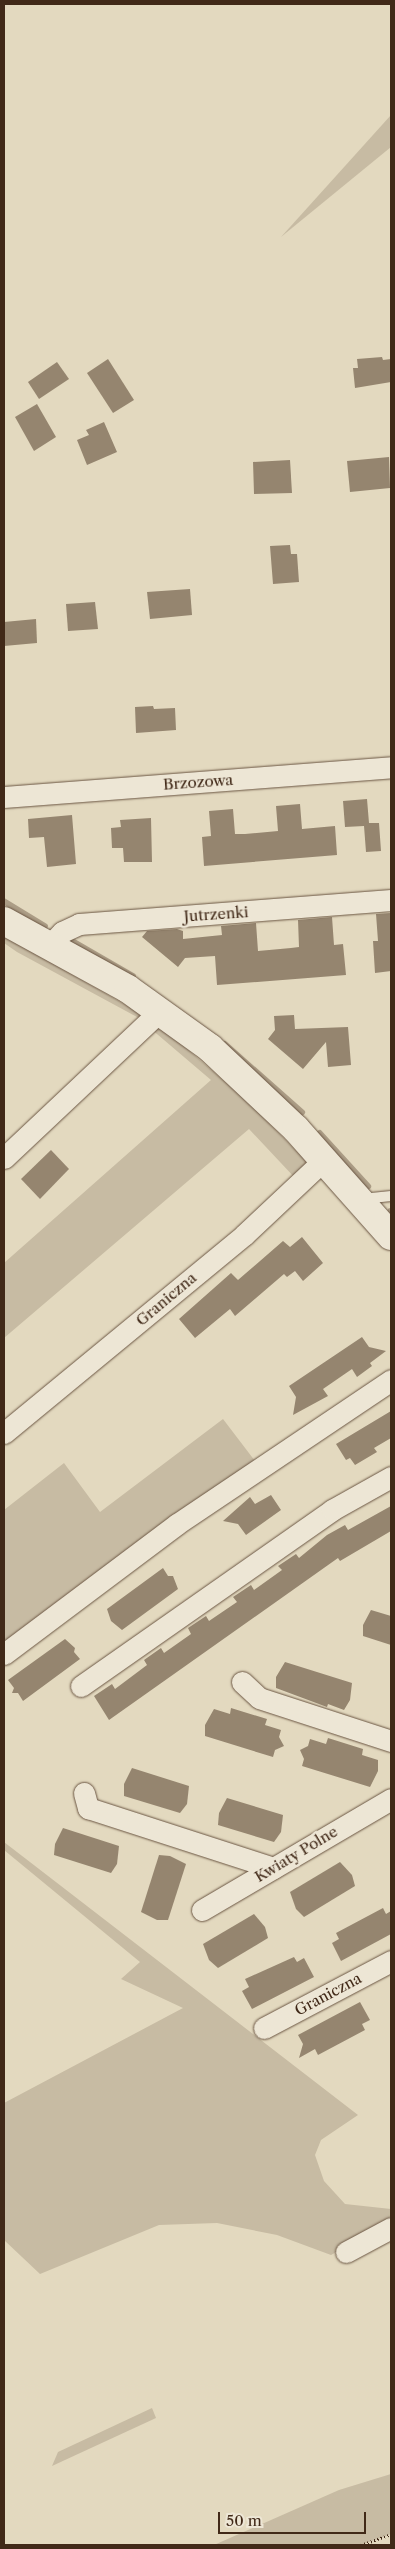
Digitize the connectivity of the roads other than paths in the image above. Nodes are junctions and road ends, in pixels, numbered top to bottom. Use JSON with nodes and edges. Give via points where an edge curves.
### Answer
{"nodes":[{"id":1,"x":391,"y":766,"type":"edge"},
{"id":2,"x":4,"y":797,"type":"edge"},
{"id":3,"x":391,"y":900,"type":"edge"},
{"id":4,"x":4,"y":921,"type":"edge"},
{"id":5,"x":49,"y":946,"type":"junction"},
{"id":6,"x":160,"y":1011,"type":"junction"},
{"id":7,"x":4,"y":1158,"type":"edge"},
{"id":8,"x":324,"y":1160,"type":"junction"},
{"id":9,"x":391,"y":1196,"type":"edge"},
{"id":10,"x":359,"y":1199,"type":"junction"},
{"id":11,"x":391,"y":1236,"type":"edge"},
{"id":12,"x":391,"y":1380,"type":"edge"},
{"id":13,"x":4,"y":1433,"type":"edge"},
{"id":14,"x":391,"y":1477,"type":"edge"},
{"id":15,"x":4,"y":1654,"type":"edge"},
{"id":16,"x":242,"y":1682,"type":"dead end"},
{"id":17,"x":81,"y":1686,"type":"dead end"},
{"id":18,"x":391,"y":1741,"type":"edge"},
{"id":19,"x":84,"y":1793,"type":"dead end"},
{"id":20,"x":391,"y":1799,"type":"edge"},
{"id":21,"x":274,"y":1868,"type":"junction"},
{"id":22,"x":202,"y":1910,"type":"dead end"},
{"id":23,"x":391,"y":1960,"type":"edge"},
{"id":24,"x":264,"y":2028,"type":"dead end"},
{"id":25,"x":391,"y":2228,"type":"edge"},
{"id":26,"x":346,"y":2252,"type":"dead end"}],
"edges":[{"from":1,"to":2,"type":"street","name":"Brzozowa"},
{"from":3,"to":5,"type":"street","name":"Jutrzenki","via":[[79,924],[62,932]]},
{"from":4,"to":5,"type":"street"},
{"from":5,"to":6,"type":"street","via":[[128,989]]},
{"from":6,"to":7,"type":"street"},
{"from":6,"to":8,"type":"street","via":[[210,1048]]},
{"from":8,"to":10,"type":"street"},
{"from":8,"to":13,"type":"street","name":"Graniczna","via":[[244,1235]]},
{"from":9,"to":10,"type":"lane"},
{"from":10,"to":11,"type":"street"},
{"from":12,"to":15,"type":"street","via":[[177,1524]]},
{"from":14,"to":17,"type":"street","via":[[332,1510]]},
{"from":16,"to":18,"type":"street","via":[[259,1698]]},
{"from":19,"to":21,"type":"street","via":[[88,1808]]},
{"from":20,"to":21,"type":"street","name":"Kwiaty Polne"},
{"from":21,"to":22,"type":"street","name":"Kwiaty Polne"},
{"from":23,"to":24,"type":"street","name":"Graniczna"},
{"from":25,"to":26,"type":"street"}]}
